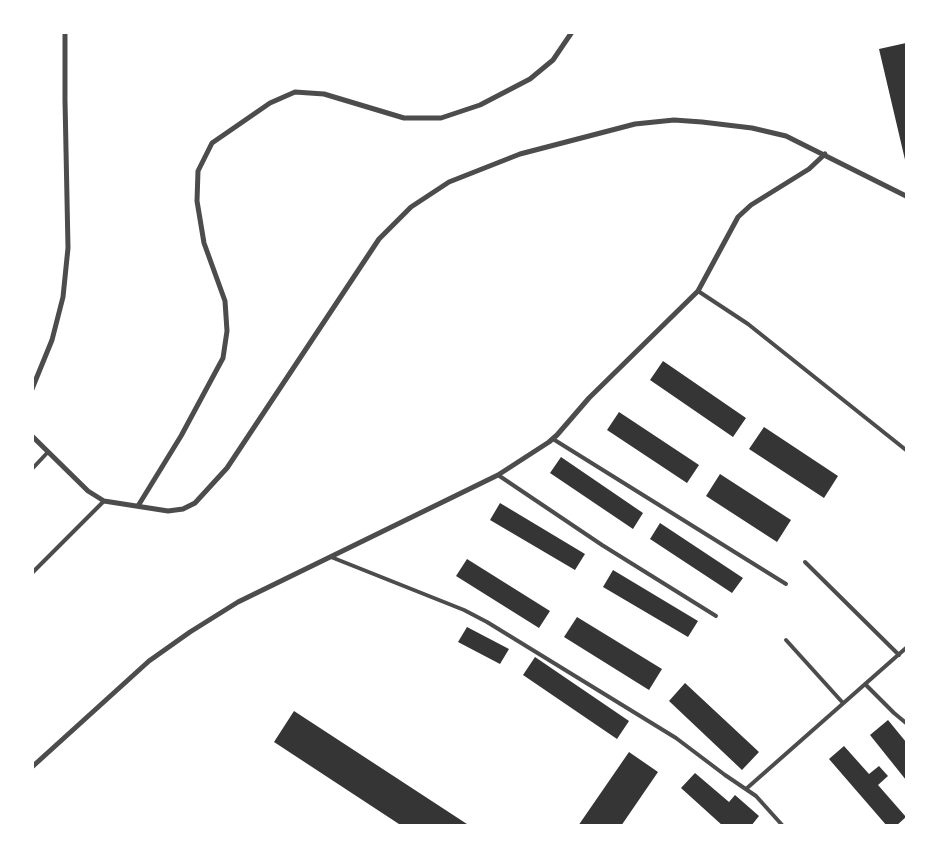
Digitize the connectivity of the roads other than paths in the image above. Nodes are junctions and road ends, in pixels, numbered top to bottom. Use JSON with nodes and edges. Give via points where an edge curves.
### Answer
{"nodes":[{"id":1,"x":65,"y":32,"type":"edge"},
{"id":2,"x":572,"y":32,"type":"edge"},
{"id":3,"x":825,"y":154,"type":"junction"},
{"id":4,"x":906,"y":196,"type":"edge"},
{"id":5,"x":698,"y":291,"type":"junction"},
{"id":6,"x":32,"y":389,"type":"edge"},
{"id":7,"x":32,"y":436,"type":"edge"},
{"id":8,"x":553,"y":439,"type":"junction"},
{"id":9,"x":906,"y":450,"type":"edge"},
{"id":10,"x":48,"y":452,"type":"junction"},
{"id":11,"x":32,"y":469,"type":"edge"},
{"id":12,"x":498,"y":475,"type":"junction"},
{"id":13,"x":104,"y":501,"type":"junction"},
{"id":14,"x":138,"y":506,"type":"junction"},
{"id":15,"x":331,"y":557,"type":"junction"},
{"id":16,"x":805,"y":562,"type":"dead end"},
{"id":17,"x":32,"y":573,"type":"edge"},
{"id":18,"x":786,"y":584,"type":"dead end"},
{"id":19,"x":716,"y":616,"type":"dead end"},
{"id":20,"x":786,"y":640,"type":"dead end"},
{"id":21,"x":906,"y":648,"type":"edge"},
{"id":22,"x":899,"y":655,"type":"junction"},
{"id":23,"x":865,"y":684,"type":"junction"},
{"id":24,"x":843,"y":703,"type":"junction"},
{"id":25,"x":906,"y":723,"type":"edge"},
{"id":26,"x":32,"y":767,"type":"edge"},
{"id":27,"x":746,"y":789,"type":"junction"},
{"id":28,"x":783,"y":826,"type":"edge"}],
"edges":[{"from":1,"to":6,"type":"street","via":[[68,248],[63,297],[52,340]]},
{"from":2,"to":14,"type":"street","via":[[553,60],[530,79],[480,105],[441,118],[404,118],[324,94],[295,92],[270,103],[212,143],[198,171],[196,201],[204,243],[225,302],[227,331],[223,358]]},
{"from":3,"to":4,"type":"street"},
{"from":3,"to":5,"type":"street","via":[[809,169],[751,205],[738,217]]},
{"from":3,"to":14,"type":"street","via":[[786,136],[752,128],[674,120],[635,124],[520,154],[449,182],[411,207],[379,239],[227,468],[195,503],[168,511]]},
{"from":5,"to":8,"type":"street","via":[[589,398]]},
{"from":5,"to":9,"type":"lane","via":[[748,324]]},
{"from":7,"to":10,"type":"street"},
{"from":8,"to":12,"type":"street"},
{"from":8,"to":18,"type":"lane"},
{"from":10,"to":11,"type":"lane"},
{"from":10,"to":13,"type":"street","via":[[88,491]]},
{"from":12,"to":15,"type":"street"},
{"from":12,"to":19,"type":"lane"},
{"from":13,"to":14,"type":"street"},
{"from":13,"to":17,"type":"lane"},
{"from":15,"to":26,"type":"street","via":[[238,602],[190,632],[149,661]]},
{"from":15,"to":27,"type":"lane","via":[[487,622],[676,738]]},
{"from":16,"to":22,"type":"lane"},
{"from":20,"to":24,"type":"lane"},
{"from":21,"to":22,"type":"lane"},
{"from":22,"to":23,"type":"lane"},
{"from":23,"to":24,"type":"lane"},
{"from":23,"to":25,"type":"lane"},
{"from":24,"to":27,"type":"lane"},
{"from":27,"to":28,"type":"lane"}]}
